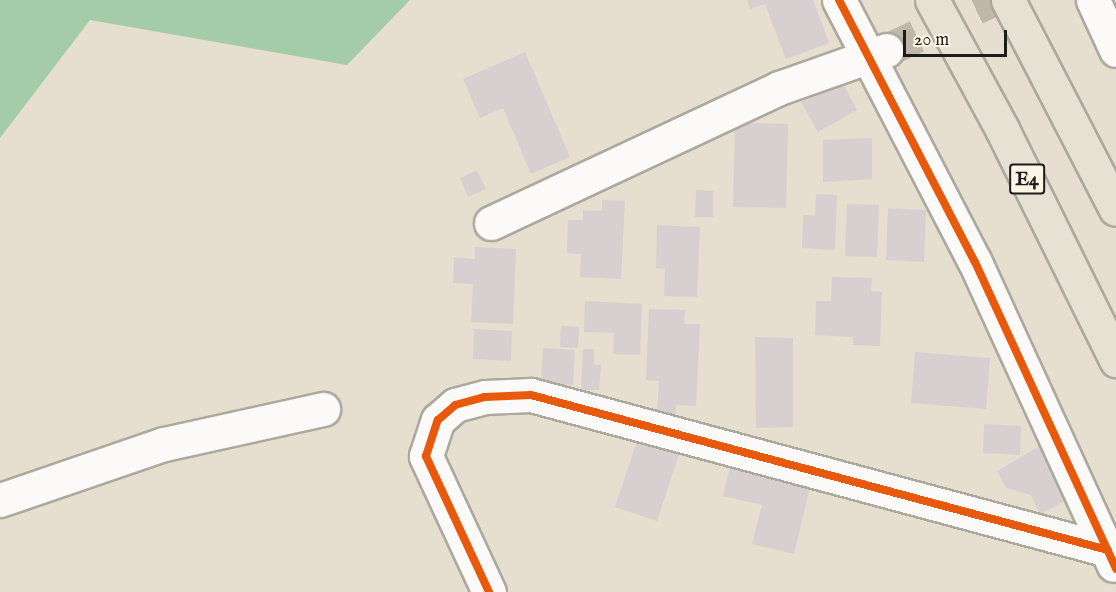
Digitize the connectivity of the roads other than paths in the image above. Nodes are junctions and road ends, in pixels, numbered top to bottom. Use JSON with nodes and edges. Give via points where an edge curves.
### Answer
{"nodes":[{"id":1,"x":839,"y":0,"type":"edge"},
{"id":2,"x":932,"y":0,"type":"edge"},
{"id":3,"x":1008,"y":0,"type":"edge"},
{"id":4,"x":1093,"y":0,"type":"edge"},
{"id":5,"x":1116,"y":50,"type":"edge"},
{"id":6,"x":878,"y":54,"type":"junction"},
{"id":7,"x":1116,"y":209,"type":"edge"},
{"id":8,"x":491,"y":223,"type":"dead end"},
{"id":9,"x":1116,"y":360,"type":"edge"},
{"id":10,"x":322,"y":408,"type":"dead end"},
{"id":11,"x":0,"y":500,"type":"edge"},
{"id":12,"x":1112,"y":560,"type":"edge"},
{"id":13,"x":489,"y":592,"type":"edge"}],
"edges":[{"from":1,"to":6,"type":"street"},
{"from":2,"to":9,"type":"highway","number":"E4","via":[[1002,129]]},
{"from":3,"to":7,"type":"highway"},
{"from":4,"to":5,"type":"street"},
{"from":6,"to":8,"type":"street","via":[[779,88]]},
{"from":6,"to":12,"type":"street"},
{"from":10,"to":11,"type":"street","via":[[164,444]]},
{"from":12,"to":13,"type":"street","via":[[531,395],[485,397],[455,405],[438,420],[426,456]]}]}
